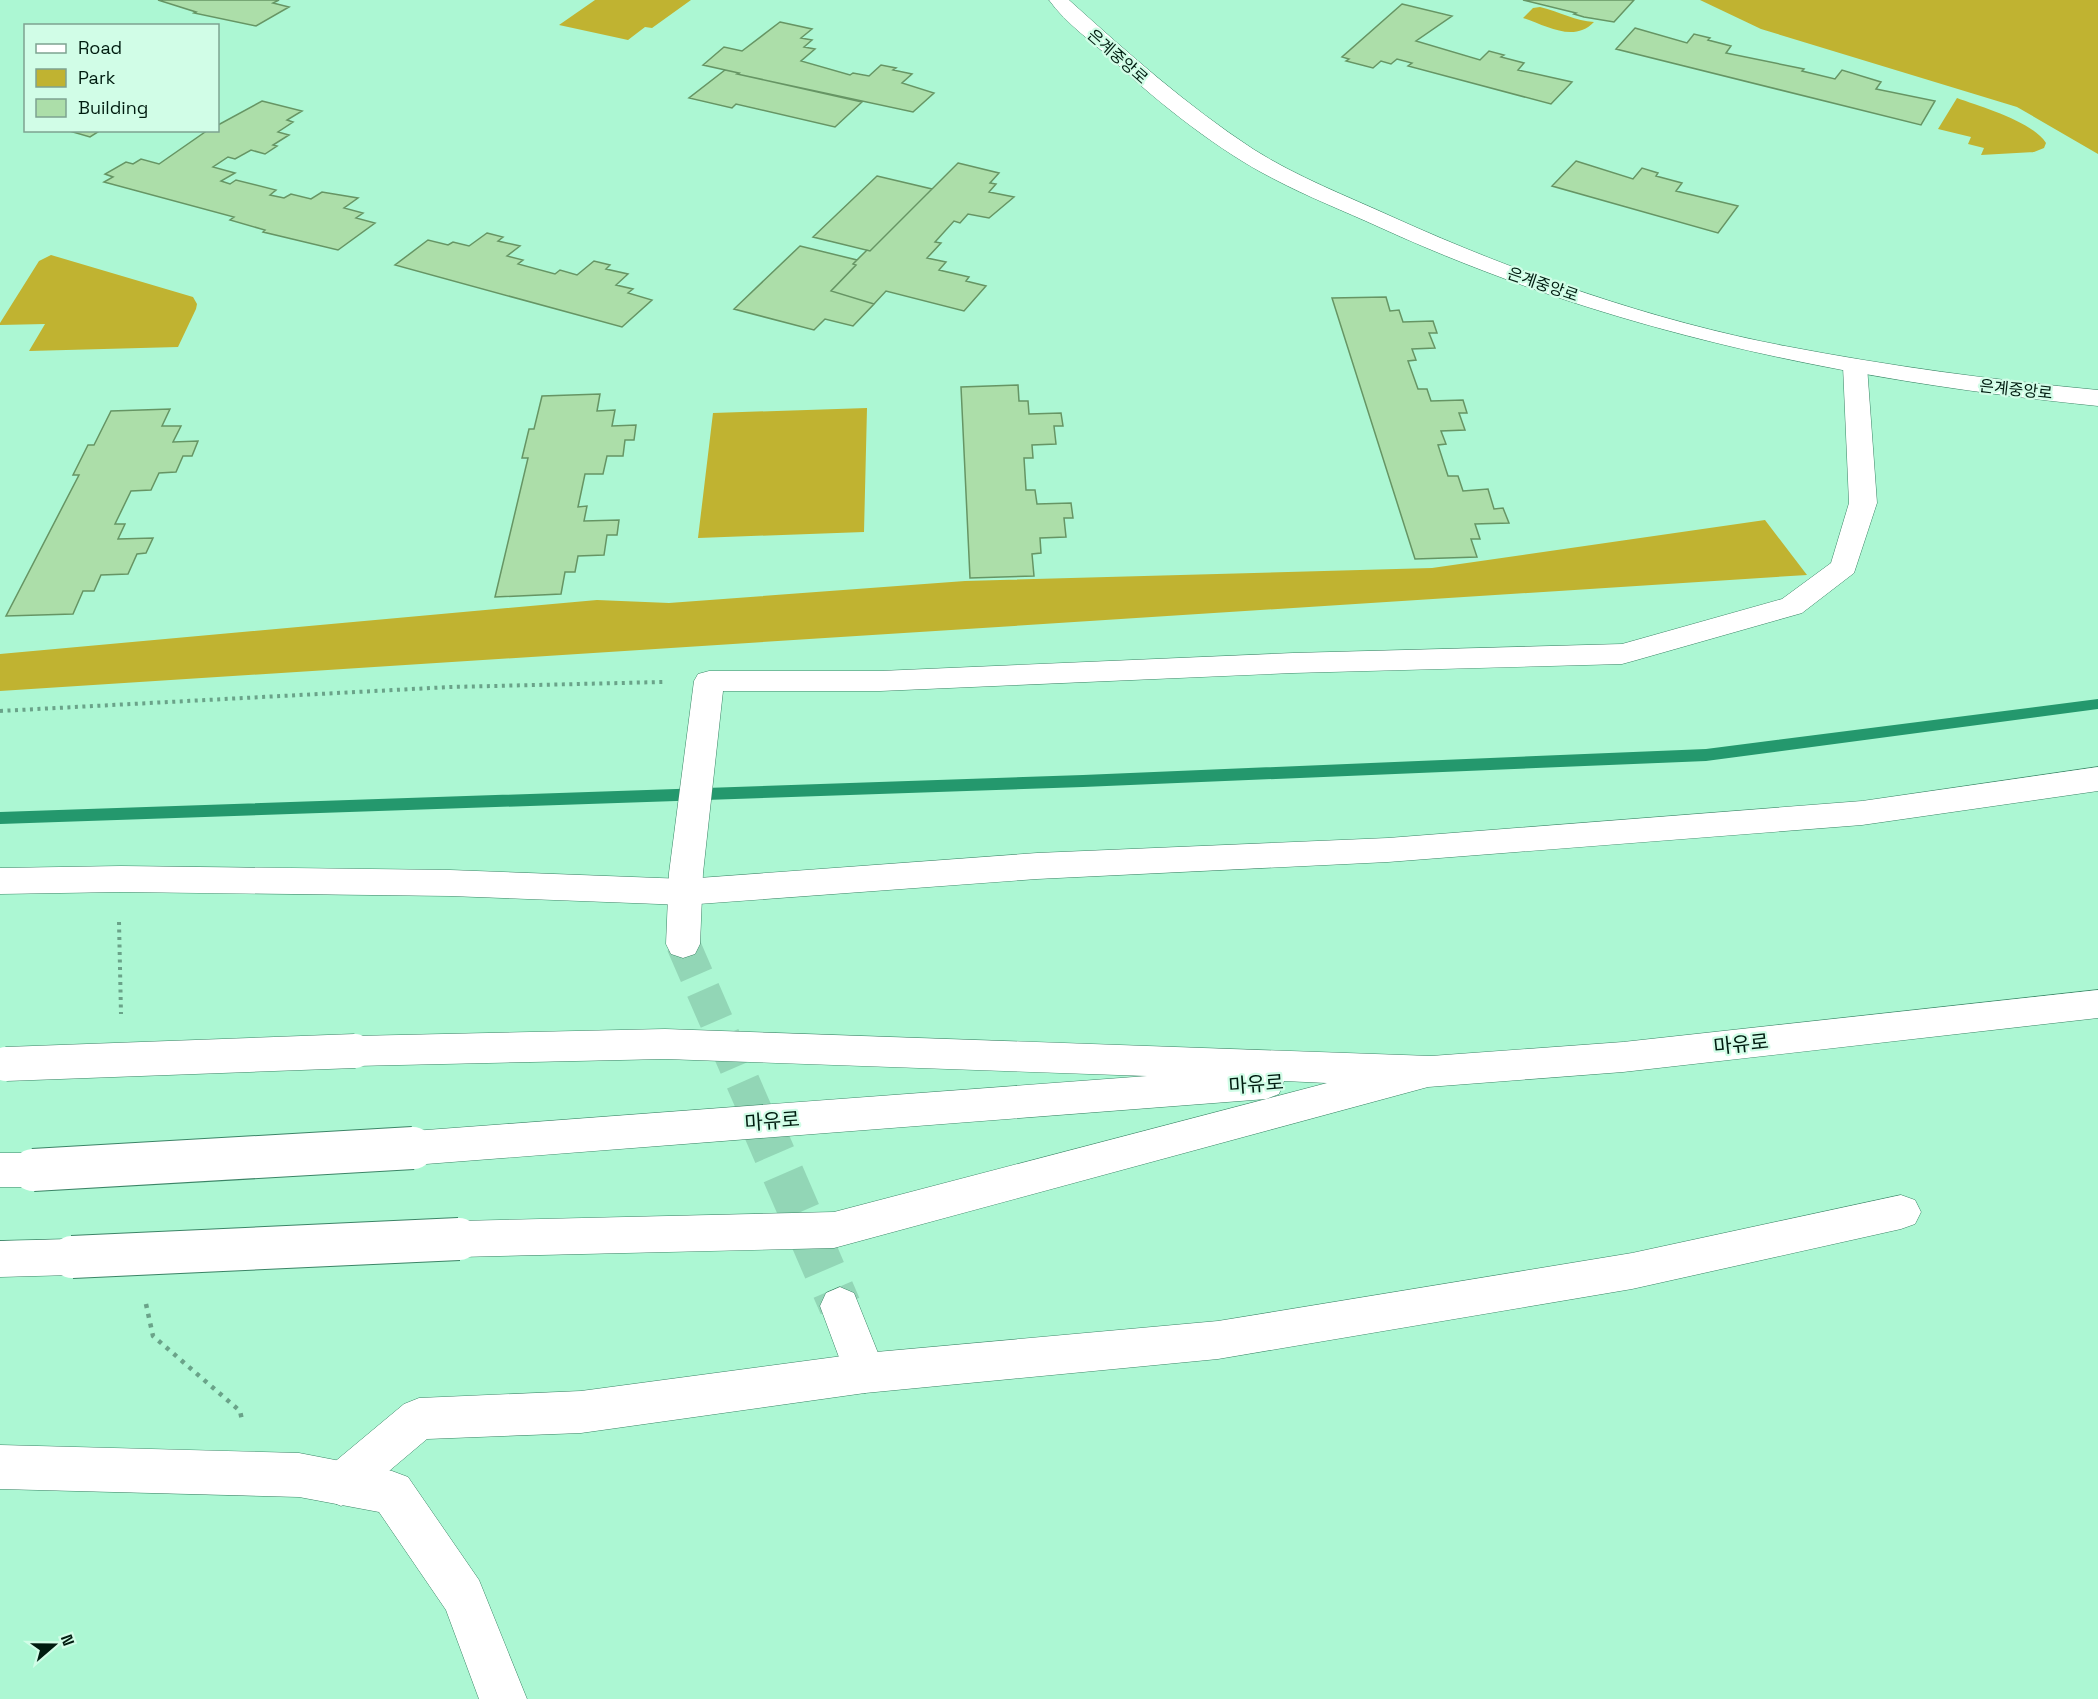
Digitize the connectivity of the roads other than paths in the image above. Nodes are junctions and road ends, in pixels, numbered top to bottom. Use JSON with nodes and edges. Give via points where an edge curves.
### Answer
{"nodes":[{"id":1,"x":1058,"y":0,"type":"edge"},
{"id":2,"x":1855,"y":366,"type":"junction"},
{"id":3,"x":2098,"y":398,"type":"edge"},
{"id":4,"x":2098,"y":779,"type":"edge"},
{"id":5,"x":0,"y":881,"type":"edge"},
{"id":6,"x":686,"y":883,"type":"junction"},
{"id":7,"x":683,"y":944,"type":"tunnel mouth"},
{"id":8,"x":2098,"y":1004,"type":"edge"},
{"id":9,"x":3,"y":1064,"type":"edge"},
{"id":10,"x":1430,"y":1071,"type":"junction"},
{"id":11,"x":16,"y":1170,"type":"edge"},
{"id":12,"x":1901,"y":1212,"type":"dead end"},
{"id":13,"x":0,"y":1258,"type":"edge"},
{"id":14,"x":840,"y":1306,"type":"tunnel mouth"},
{"id":15,"x":864,"y":1373,"type":"junction"},
{"id":16,"x":0,"y":1467,"type":"edge"},
{"id":17,"x":341,"y":1484,"type":"junction"},
{"id":18,"x":503,"y":1699,"type":"edge"}],
"edges":[{"from":1,"to":2,"type":"street","name":"은계중앙로","via":[[1150,84],[1245,153],[1293,181],[1541,286],[1699,333]]},
{"from":2,"to":3,"type":"street","name":"은계중앙로","via":[[1990,387]]},
{"from":2,"to":6,"type":"street","via":[[1863,503],[1844,567],[1792,606],[1622,654],[880,681],[708,681]]},
{"from":4,"to":6,"type":"street","via":[[1850,814],[1388,850]]},
{"from":5,"to":6,"type":"street"},
{"from":6,"to":7,"type":"street"},
{"from":8,"to":10,"type":"street","name":"마유로","via":[[1623,1057]]},
{"from":9,"to":10,"type":"street","bridge":true,"via":[[664,1044]]},
{"from":10,"to":11,"type":"street","name":"마유로","bridge":true,"via":[[413,1148]]},
{"from":10,"to":13,"type":"street","bridge":true,"via":[[834,1230],[459,1239]]},
{"from":12,"to":15,"type":"street","via":[[1632,1271],[1218,1340]]},
{"from":14,"to":15,"type":"street"},
{"from":15,"to":17,"type":"street","via":[[581,1412],[419,1419]]},
{"from":16,"to":17,"type":"street","via":[[299,1475]]},
{"from":17,"to":18,"type":"street","via":[[392,1493],[463,1596]]}]}
